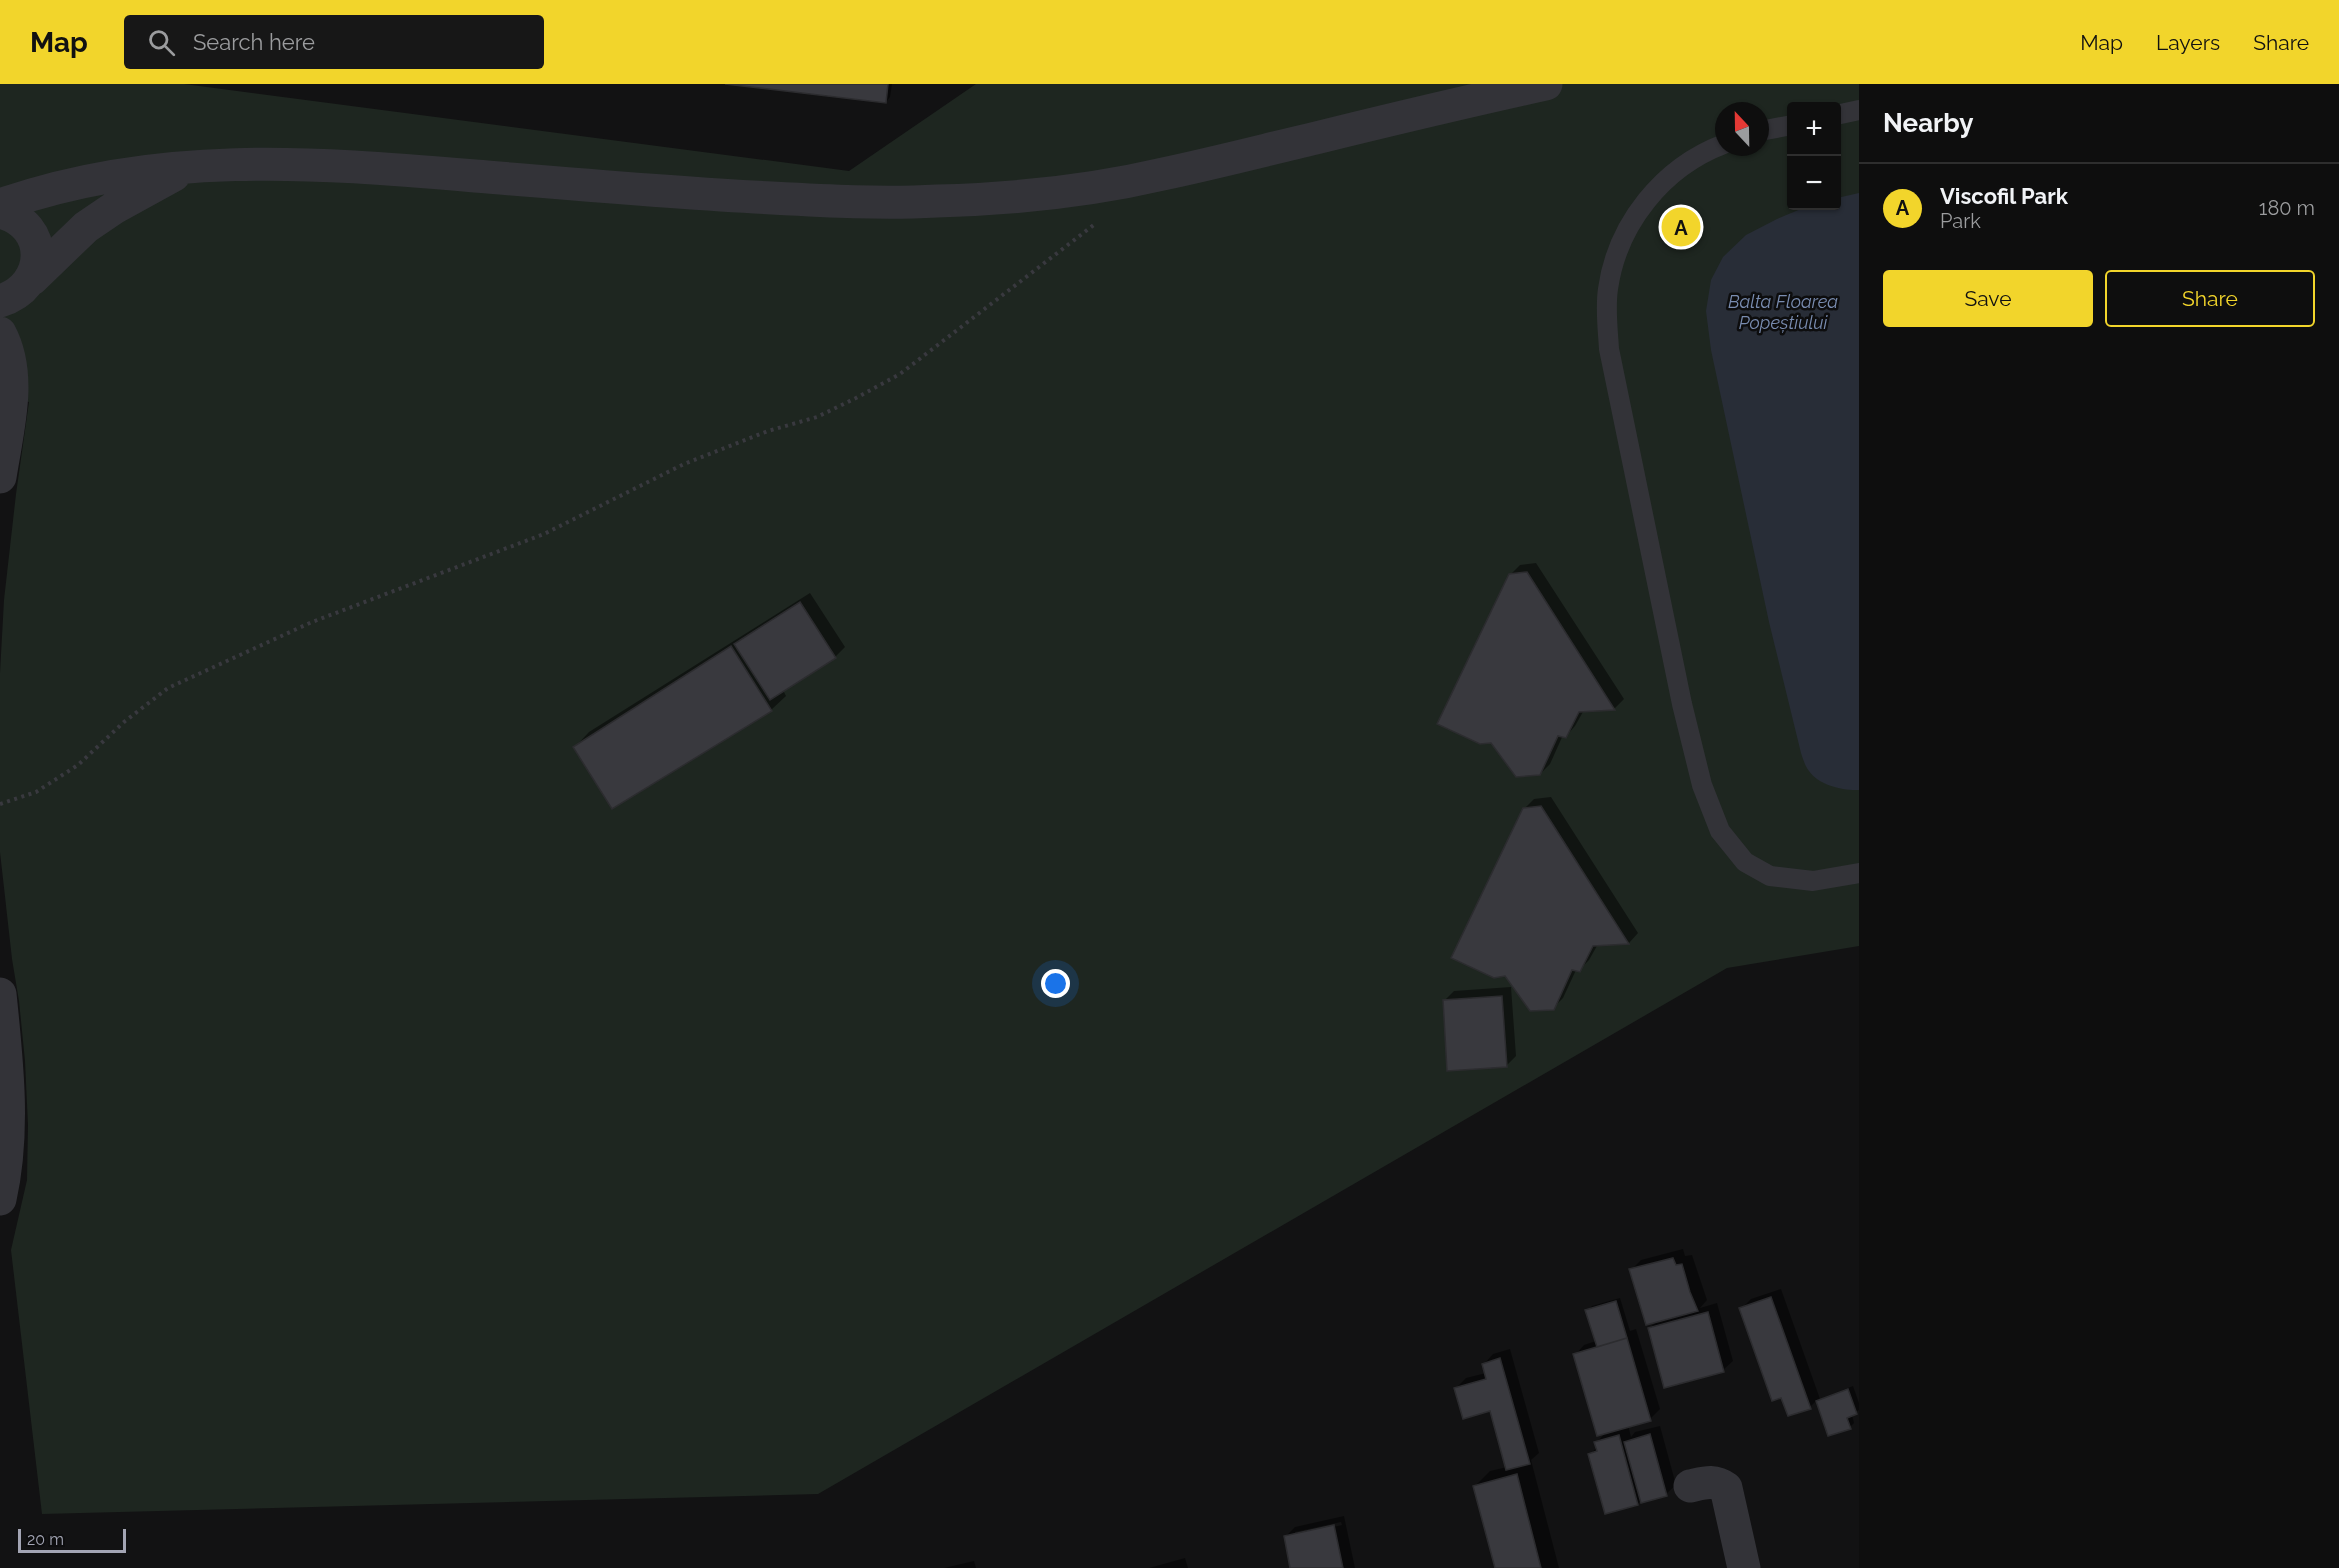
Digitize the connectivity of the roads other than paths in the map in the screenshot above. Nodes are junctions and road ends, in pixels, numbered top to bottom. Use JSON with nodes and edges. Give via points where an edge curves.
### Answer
{"nodes":[{"id":1,"x":1546,"y":84,"type":"edge"},
{"id":2,"x":1859,"y":110,"type":"edge"},
{"id":3,"x":1841,"y":114,"type":"edge"},
{"id":4,"x":1787,"y":126,"type":"edge"},
{"id":5,"x":1769,"y":129,"type":"edge"},
{"id":6,"x":1715,"y":148,"type":"edge"},
{"id":7,"x":189,"y":168,"type":"junction"},
{"id":8,"x":0,"y":205,"type":"edge"},
{"id":9,"x":0,"y":212,"type":"edge"},
{"id":10,"x":19,"y":290,"type":"edge"},
{"id":11,"x":0,"y":333,"type":"edge"},
{"id":12,"x":12,"y":384,"type":"junction"},
{"id":13,"x":0,"y":477,"type":"edge"},
{"id":14,"x":1859,"y":873,"type":"edge"},
{"id":15,"x":0,"y":994,"type":"edge"},
{"id":16,"x":0,"y":1200,"type":"edge"},
{"id":17,"x":1690,"y":1486,"type":"dead end"},
{"id":18,"x":1744,"y":1568,"type":"edge"}],
"edges":[{"from":1,"to":7,"type":"street","via":[[1161,175],[1051,193],[936,201],[848,202],[732,196],[323,165],[268,163]]},
{"from":2,"to":3,"type":"lane"},
{"from":4,"to":5,"type":"lane"},
{"from":6,"to":14,"type":"lane","via":[[1670,176],[1640,208],[1623,237],[1608,291],[1609,349],[1682,704],[1702,785],[1720,831],[1745,862],[1770,876],[1813,881]]},
{"from":7,"to":8,"type":"street","via":[[106,177],[45,190]]},
{"from":7,"to":10,"type":"street","via":[[144,190],[86,227]]},
{"from":9,"to":10,"type":"street","via":[[22,223],[32,234],[37,249],[37,257]]},
{"from":10,"to":12,"type":"street"},
{"from":11,"to":12,"type":"street","via":[[8,351]]},
{"from":12,"to":13,"type":"street"},
{"from":15,"to":16,"type":"street","via":[[8,1133]]},
{"from":17,"to":18,"type":"street","via":[[1718,1482],[1726,1488]]}]}
